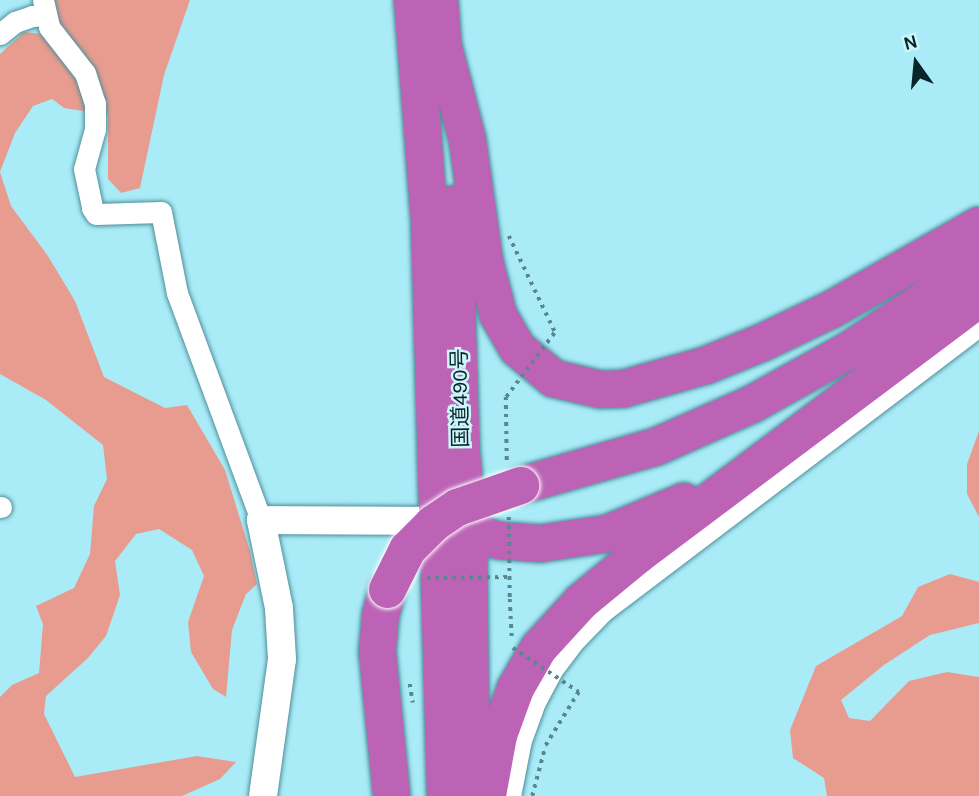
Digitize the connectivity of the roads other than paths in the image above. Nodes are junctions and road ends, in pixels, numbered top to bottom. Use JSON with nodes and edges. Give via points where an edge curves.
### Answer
{"nodes":[{"id":1,"x":412,"y":0,"type":"edge"},
{"id":2,"x":439,"y":0,"type":"edge"},
{"id":3,"x":45,"y":7,"type":"edge"},
{"id":4,"x":0,"y":34,"type":"edge"},
{"id":5,"x":442,"y":43,"type":"junction"},
{"id":6,"x":979,"y":225,"type":"edge"},
{"id":7,"x":979,"y":263,"type":"edge"},
{"id":8,"x":979,"y":298,"type":"edge"},
{"id":9,"x":979,"y":326,"type":"edge"},
{"id":10,"x":822,"y":416,"type":"junction"},
{"id":11,"x":261,"y":520,"type":"junction"},
{"id":12,"x":453,"y":525,"type":"junction"},
{"id":13,"x":263,"y":796,"type":"edge"},
{"id":14,"x":391,"y":796,"type":"edge"},
{"id":15,"x":445,"y":796,"type":"edge"},
{"id":16,"x":471,"y":796,"type":"edge"},
{"id":17,"x":487,"y":796,"type":"edge"},
{"id":18,"x":510,"y":796,"type":"edge"}],
"edges":[{"from":1,"to":12,"type":"highway","name":"国道490号"},
{"from":2,"to":5,"type":"highway","name":"国道490号"},
{"from":3,"to":4,"type":"street"},
{"from":3,"to":11,"type":"street","via":[[49,27],[85,73],[95,103],[95,129],[84,169],[92,208],[96,214],[160,212],[177,293]]},
{"from":5,"to":6,"type":"highway","via":[[467,140],[484,261],[498,315],[517,348],[553,378],[600,389],[624,388],[705,365],[831,309]]},
{"from":5,"to":12,"type":"highway","name":"国道490号","via":[[457,262],[461,453]]},
{"from":7,"to":14,"type":"highway","bridge":true,"via":[[850,349],[751,404],[656,446],[457,507],[433,523],[407,549],[402,584],[380,615],[377,652]]},
{"from":8,"to":10,"type":"highway"},
{"from":9,"to":18,"type":"street","via":[[603,611],[575,639],[535,702],[521,740]]},
{"from":10,"to":12,"type":"highway","via":[[677,505],[607,533],[540,542],[498,540]]},
{"from":10,"to":17,"type":"highway","via":[[581,601],[538,648],[515,688],[498,734]]},
{"from":11,"to":12,"type":"street"},
{"from":11,"to":13,"type":"street","via":[[279,608],[282,659]]},
{"from":12,"to":15,"type":"highway","name":"国道490号"},
{"from":12,"to":16,"type":"highway","name":"国道490号"}]}
